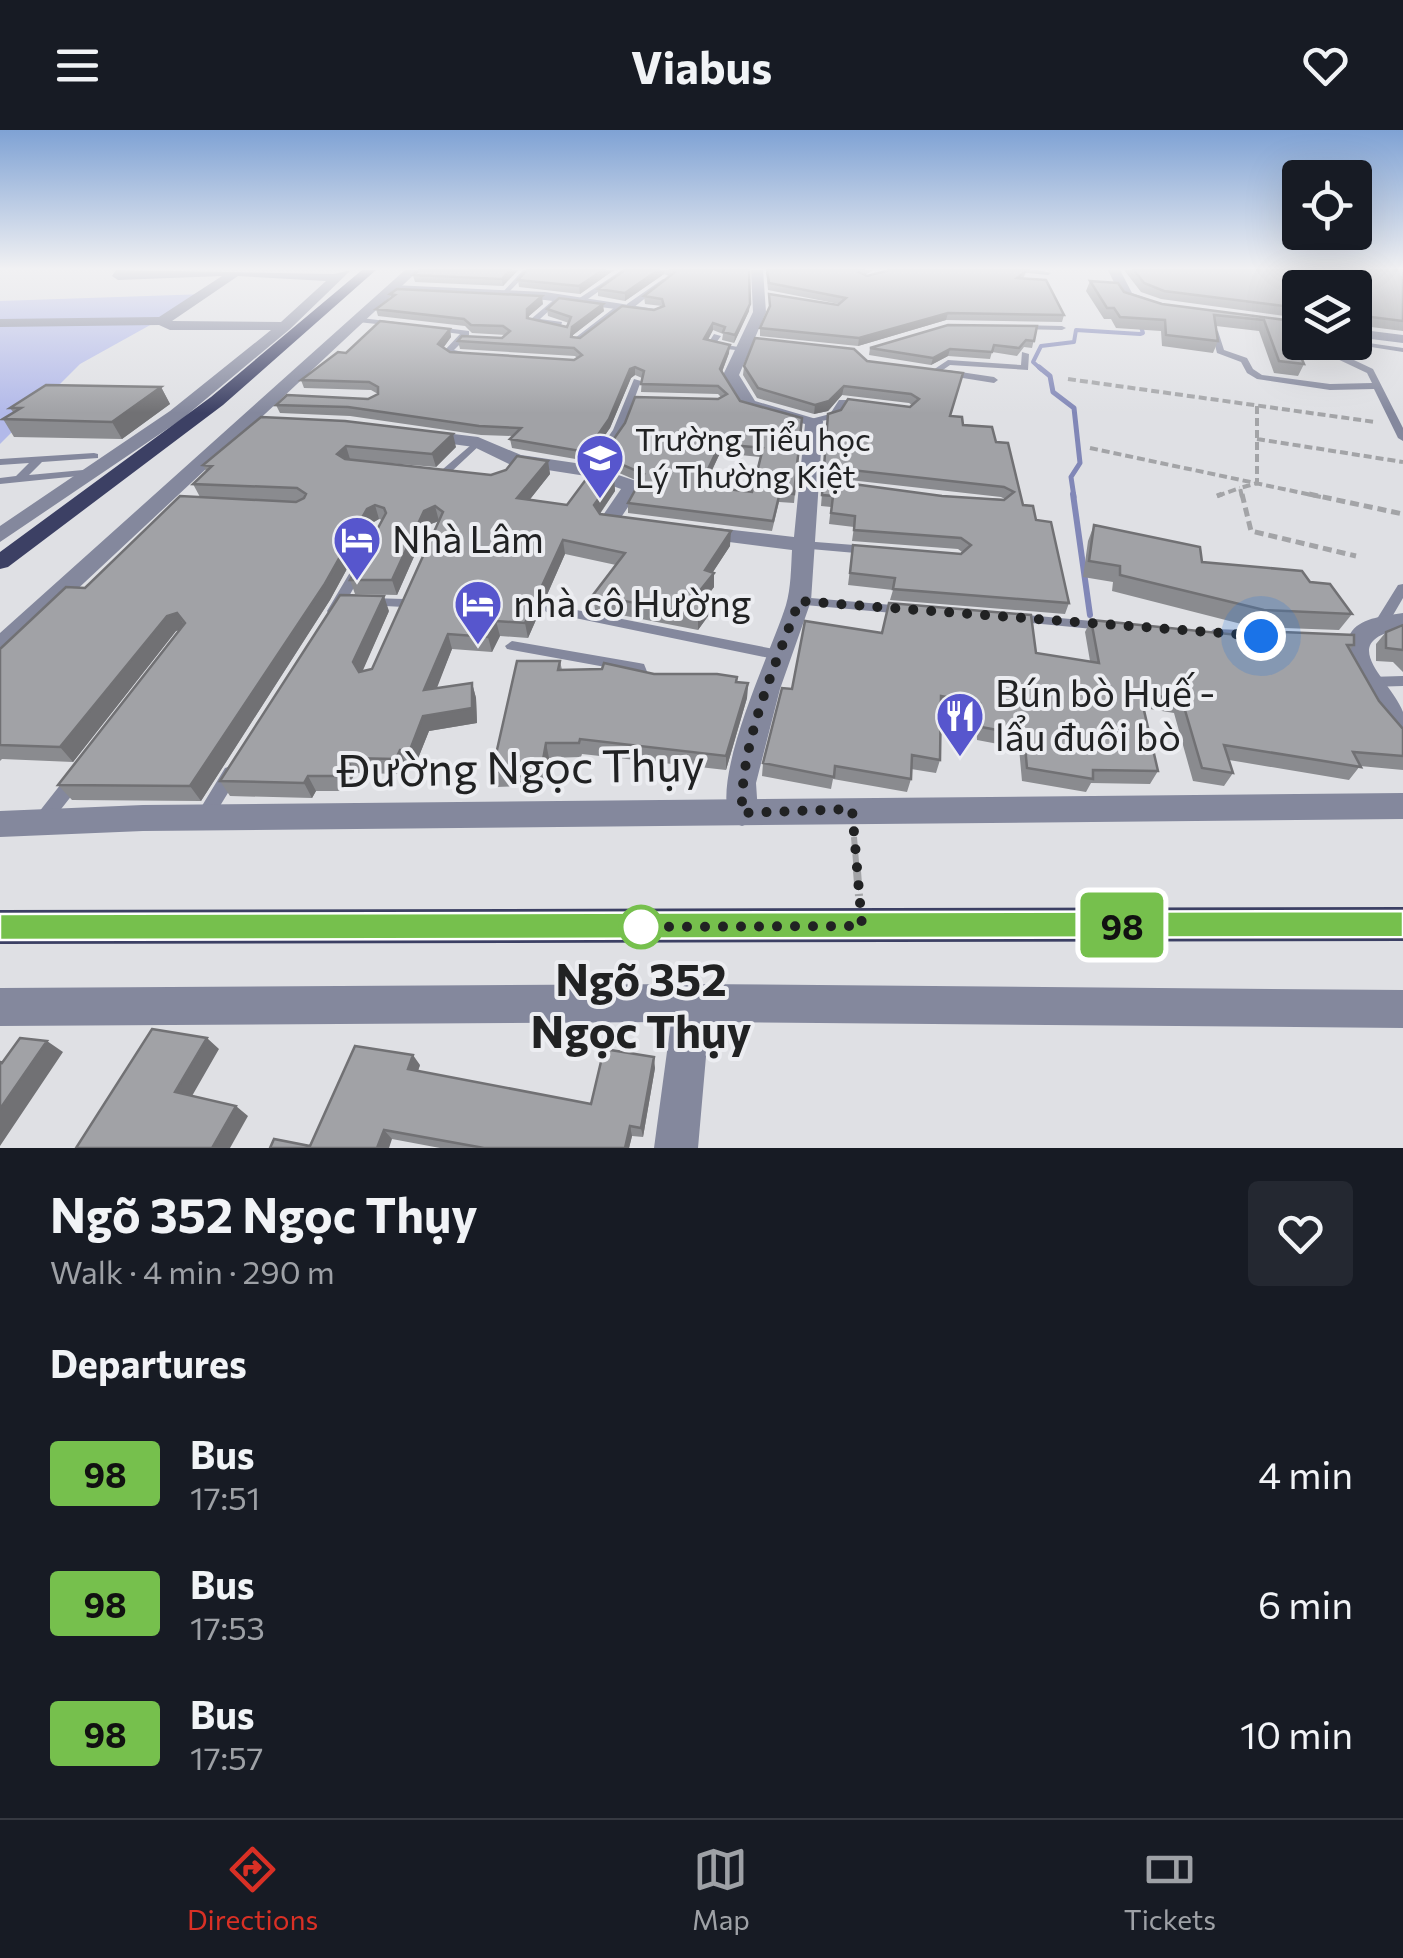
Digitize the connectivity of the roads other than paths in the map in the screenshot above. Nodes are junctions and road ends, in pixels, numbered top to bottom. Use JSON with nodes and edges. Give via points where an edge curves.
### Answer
{"nodes":[{"id":1,"x":169,"y":318,"type":"edge"},
{"id":2,"x":294,"y":318,"type":"edge"},
{"id":3,"x":314,"y":318,"type":"edge"},
{"id":4,"x":363,"y":318,"type":"edge"},
{"id":5,"x":538,"y":318,"type":"edge"},
{"id":6,"x":610,"y":318,"type":"edge"},
{"id":7,"x":765,"y":318,"type":"edge"},
{"id":8,"x":1243,"y":318,"type":"edge"},
{"id":9,"x":360,"y":320,"type":"junction"},
{"id":10,"x":162,"y":321,"type":"junction"},
{"id":11,"x":0,"y":323,"type":"edge"},
{"id":12,"x":1282,"y":323,"type":"edge"},
{"id":13,"x":285,"y":326,"type":"junction"},
{"id":14,"x":1004,"y":327,"type":"edge"},
{"id":15,"x":1062,"y":328,"type":"edge"},
{"id":16,"x":566,"y":329,"type":"edge"},
{"id":17,"x":1214,"y":331,"type":"edge"},
{"id":18,"x":1372,"y":334,"type":"edge"},
{"id":19,"x":718,"y":336,"type":"edge"},
{"id":20,"x":463,"y":338,"type":"junction"},
{"id":21,"x":477,"y":338,"type":"edge"},
{"id":22,"x":1403,"y":339,"type":"edge"},
{"id":23,"x":578,"y":340,"type":"edge"},
{"id":24,"x":756,"y":344,"type":"junction"},
{"id":25,"x":1372,"y":346,"type":"edge"},
{"id":26,"x":1403,"y":350,"type":"edge"},
{"id":27,"x":1025,"y":354,"type":"edge"},
{"id":28,"x":476,"y":355,"type":"edge"},
{"id":29,"x":1349,"y":360,"type":"edge"},
{"id":30,"x":636,"y":380,"type":"edge"},
{"id":31,"x":994,"y":380,"type":"dead end"},
{"id":32,"x":1378,"y":386,"type":"junction"},
{"id":33,"x":278,"y":396,"type":"junction"},
{"id":34,"x":308,"y":397,"type":"edge"},
{"id":35,"x":629,"y":399,"type":"junction"},
{"id":36,"x":646,"y":399,"type":"edge"},
{"id":37,"x":878,"y":405,"type":"edge"},
{"id":38,"x":814,"y":422,"type":"junction"},
{"id":39,"x":402,"y":433,"type":"edge"},
{"id":40,"x":1403,"y":438,"type":"edge"},
{"id":41,"x":478,"y":442,"type":"junction"},
{"id":42,"x":38,"y":459,"type":"junction"},
{"id":43,"x":0,"y":462,"type":"edge"},
{"id":44,"x":94,"y":464,"type":"junction"},
{"id":45,"x":589,"y":471,"type":"junction"},
{"id":46,"x":412,"y":472,"type":"edge"},
{"id":47,"x":436,"y":474,"type":"junction"},
{"id":48,"x":456,"y":477,"type":"edge"},
{"id":49,"x":19,"y":479,"type":"junction"},
{"id":50,"x":0,"y":481,"type":"edge"},
{"id":51,"x":0,"y":536,"type":"edge"},
{"id":52,"x":802,"y":545,"type":"junction"},
{"id":53,"x":880,"y":551,"type":"edge"},
{"id":54,"x":365,"y":556,"type":"edge"},
{"id":55,"x":0,"y":562,"type":"edge"},
{"id":56,"x":411,"y":588,"type":"edge"},
{"id":57,"x":1403,"y":588,"type":"edge"},
{"id":58,"x":799,"y":601,"type":"junction"},
{"id":59,"x":340,"y":602,"type":"junction"},
{"id":60,"x":404,"y":603,"type":"junction"},
{"id":61,"x":552,"y":609,"type":"dead end"},
{"id":62,"x":918,"y":611,"type":"edge"},
{"id":63,"x":998,"y":617,"type":"edge"},
{"id":64,"x":397,"y":618,"type":"edge"},
{"id":65,"x":1393,"y":621,"type":"edge"},
{"id":66,"x":1117,"y":627,"type":"edge"},
{"id":67,"x":320,"y":632,"type":"edge"},
{"id":68,"x":1196,"y":633,"type":"edge"},
{"id":69,"x":1286,"y":637,"type":"edge"},
{"id":70,"x":512,"y":646,"type":"dead end"},
{"id":71,"x":0,"y":648,"type":"edge"},
{"id":72,"x":779,"y":654,"type":"junction"},
{"id":73,"x":1403,"y":681,"type":"edge"},
{"id":74,"x":667,"y":682,"type":"edge"},
{"id":75,"x":1368,"y":682,"type":"junction"},
{"id":76,"x":1403,"y":734,"type":"edge"},
{"id":77,"x":242,"y":755,"type":"edge"},
{"id":78,"x":88,"y":761,"type":"edge"},
{"id":79,"x":1403,"y":806,"type":"edge"},
{"id":80,"x":742,"y":813,"type":"junction"},
{"id":81,"x":203,"y":819,"type":"junction"},
{"id":82,"x":0,"y":824,"type":"edge"},
{"id":83,"x":40,"y":824,"type":"junction"},
{"id":84,"x":1403,"y":924,"type":"edge"},
{"id":85,"x":0,"y":927,"type":"edge"},
{"id":86,"x":692,"y":1003,"type":"junction"},
{"id":87,"x":0,"y":1008,"type":"edge"},
{"id":88,"x":1403,"y":1009,"type":"edge"},
{"id":89,"x":676,"y":1148,"type":"edge"}],
"edges":[{"from":1,"to":10,"type":"street"},
{"from":2,"to":13,"type":"street"},
{"from":3,"to":55,"type":"main road","via":[[203,412]]},
{"from":4,"to":9,"type":"street"},
{"from":5,"to":16,"type":"lane","via":[[534,321]]},
{"from":6,"to":23,"type":"lane"},
{"from":7,"to":24,"type":"street"},
{"from":8,"to":12,"type":"street"},
{"from":9,"to":20,"type":"lane","via":[[457,330],[466,333]]},
{"from":9,"to":33,"type":"street"},
{"from":10,"to":11,"type":"street"},
{"from":10,"to":13,"type":"street"},
{"from":13,"to":44,"type":"street","via":[[176,415]]},
{"from":14,"to":15,"type":"lane"},
{"from":17,"to":32,"type":"lane","via":[[1220,352],[1244,360],[1260,377]]},
{"from":18,"to":22,"type":"street"},
{"from":19,"to":24,"type":"lane","via":[[711,346]]},
{"from":20,"to":21,"type":"lane"},
{"from":20,"to":28,"type":"lane","via":[[449,352]]},
{"from":24,"to":38,"type":"street","via":[[731,375],[748,404]]},
{"from":25,"to":26,"type":"lane"},
{"from":27,"to":31,"type":"lane","via":[[1025,368],[948,362],[929,371]]},
{"from":29,"to":32,"type":"lane","via":[[1367,367]]},
{"from":30,"to":35,"type":"lane"},
{"from":32,"to":40,"type":"lane"},
{"from":33,"to":34,"type":"street"},
{"from":33,"to":71,"type":"street","via":[[262,421]]},
{"from":35,"to":36,"type":"lane"},
{"from":35,"to":45,"type":"lane","via":[[618,430]]},
{"from":37,"to":38,"type":"lane","via":[[842,402],[834,416]]},
{"from":38,"to":52,"type":"street","via":[[819,484]]},
{"from":39,"to":41,"type":"street"},
{"from":41,"to":45,"type":"street","via":[[512,465]]},
{"from":41,"to":47,"type":"lane"},
{"from":42,"to":43,"type":"lane"},
{"from":42,"to":44,"type":"lane"},
{"from":42,"to":49,"type":"lane"},
{"from":44,"to":49,"type":"lane"},
{"from":44,"to":51,"type":"street"},
{"from":45,"to":52,"type":"street","via":[[632,486],[608,521]]},
{"from":46,"to":47,"type":"lane"},
{"from":47,"to":48,"type":"lane"},
{"from":49,"to":50,"type":"lane"},
{"from":52,"to":53,"type":"lane"},
{"from":52,"to":58,"type":"street"},
{"from":54,"to":59,"type":"lane"},
{"from":56,"to":60,"type":"lane"},
{"from":57,"to":65,"type":"lane"},
{"from":58,"to":62,"type":"lane"},
{"from":58,"to":72,"type":"street"},
{"from":59,"to":60,"type":"lane"},
{"from":59,"to":67,"type":"lane"},
{"from":60,"to":64,"type":"lane"},
{"from":61,"to":72,"type":"lane"},
{"from":63,"to":66,"type":"lane"},
{"from":65,"to":75,"type":"street","via":[[1350,640]]},
{"from":68,"to":69,"type":"lane"},
{"from":70,"to":74,"type":"lane","via":[[639,668],[642,677]]},
{"from":72,"to":80,"type":"street","via":[[759,688],[741,783]]},
{"from":73,"to":75,"type":"lane"},
{"from":75,"to":76,"type":"street"},
{"from":77,"to":81,"type":"lane"},
{"from":78,"to":83,"type":"lane"},
{"from":79,"to":80,"type":"street","name":"Đường Ngọc Thụy"},
{"from":80,"to":81,"type":"street","name":"Đường Ngọc Thụy"},
{"from":81,"to":83,"type":"street","name":"Đường Ngọc Thụy"},
{"from":82,"to":83,"type":"street","name":"Đường Ngọc Thụy"},
{"from":84,"to":85,"type":"main road"},
{"from":86,"to":87,"type":"street"},
{"from":86,"to":88,"type":"street"},
{"from":86,"to":89,"type":"street"}]}
